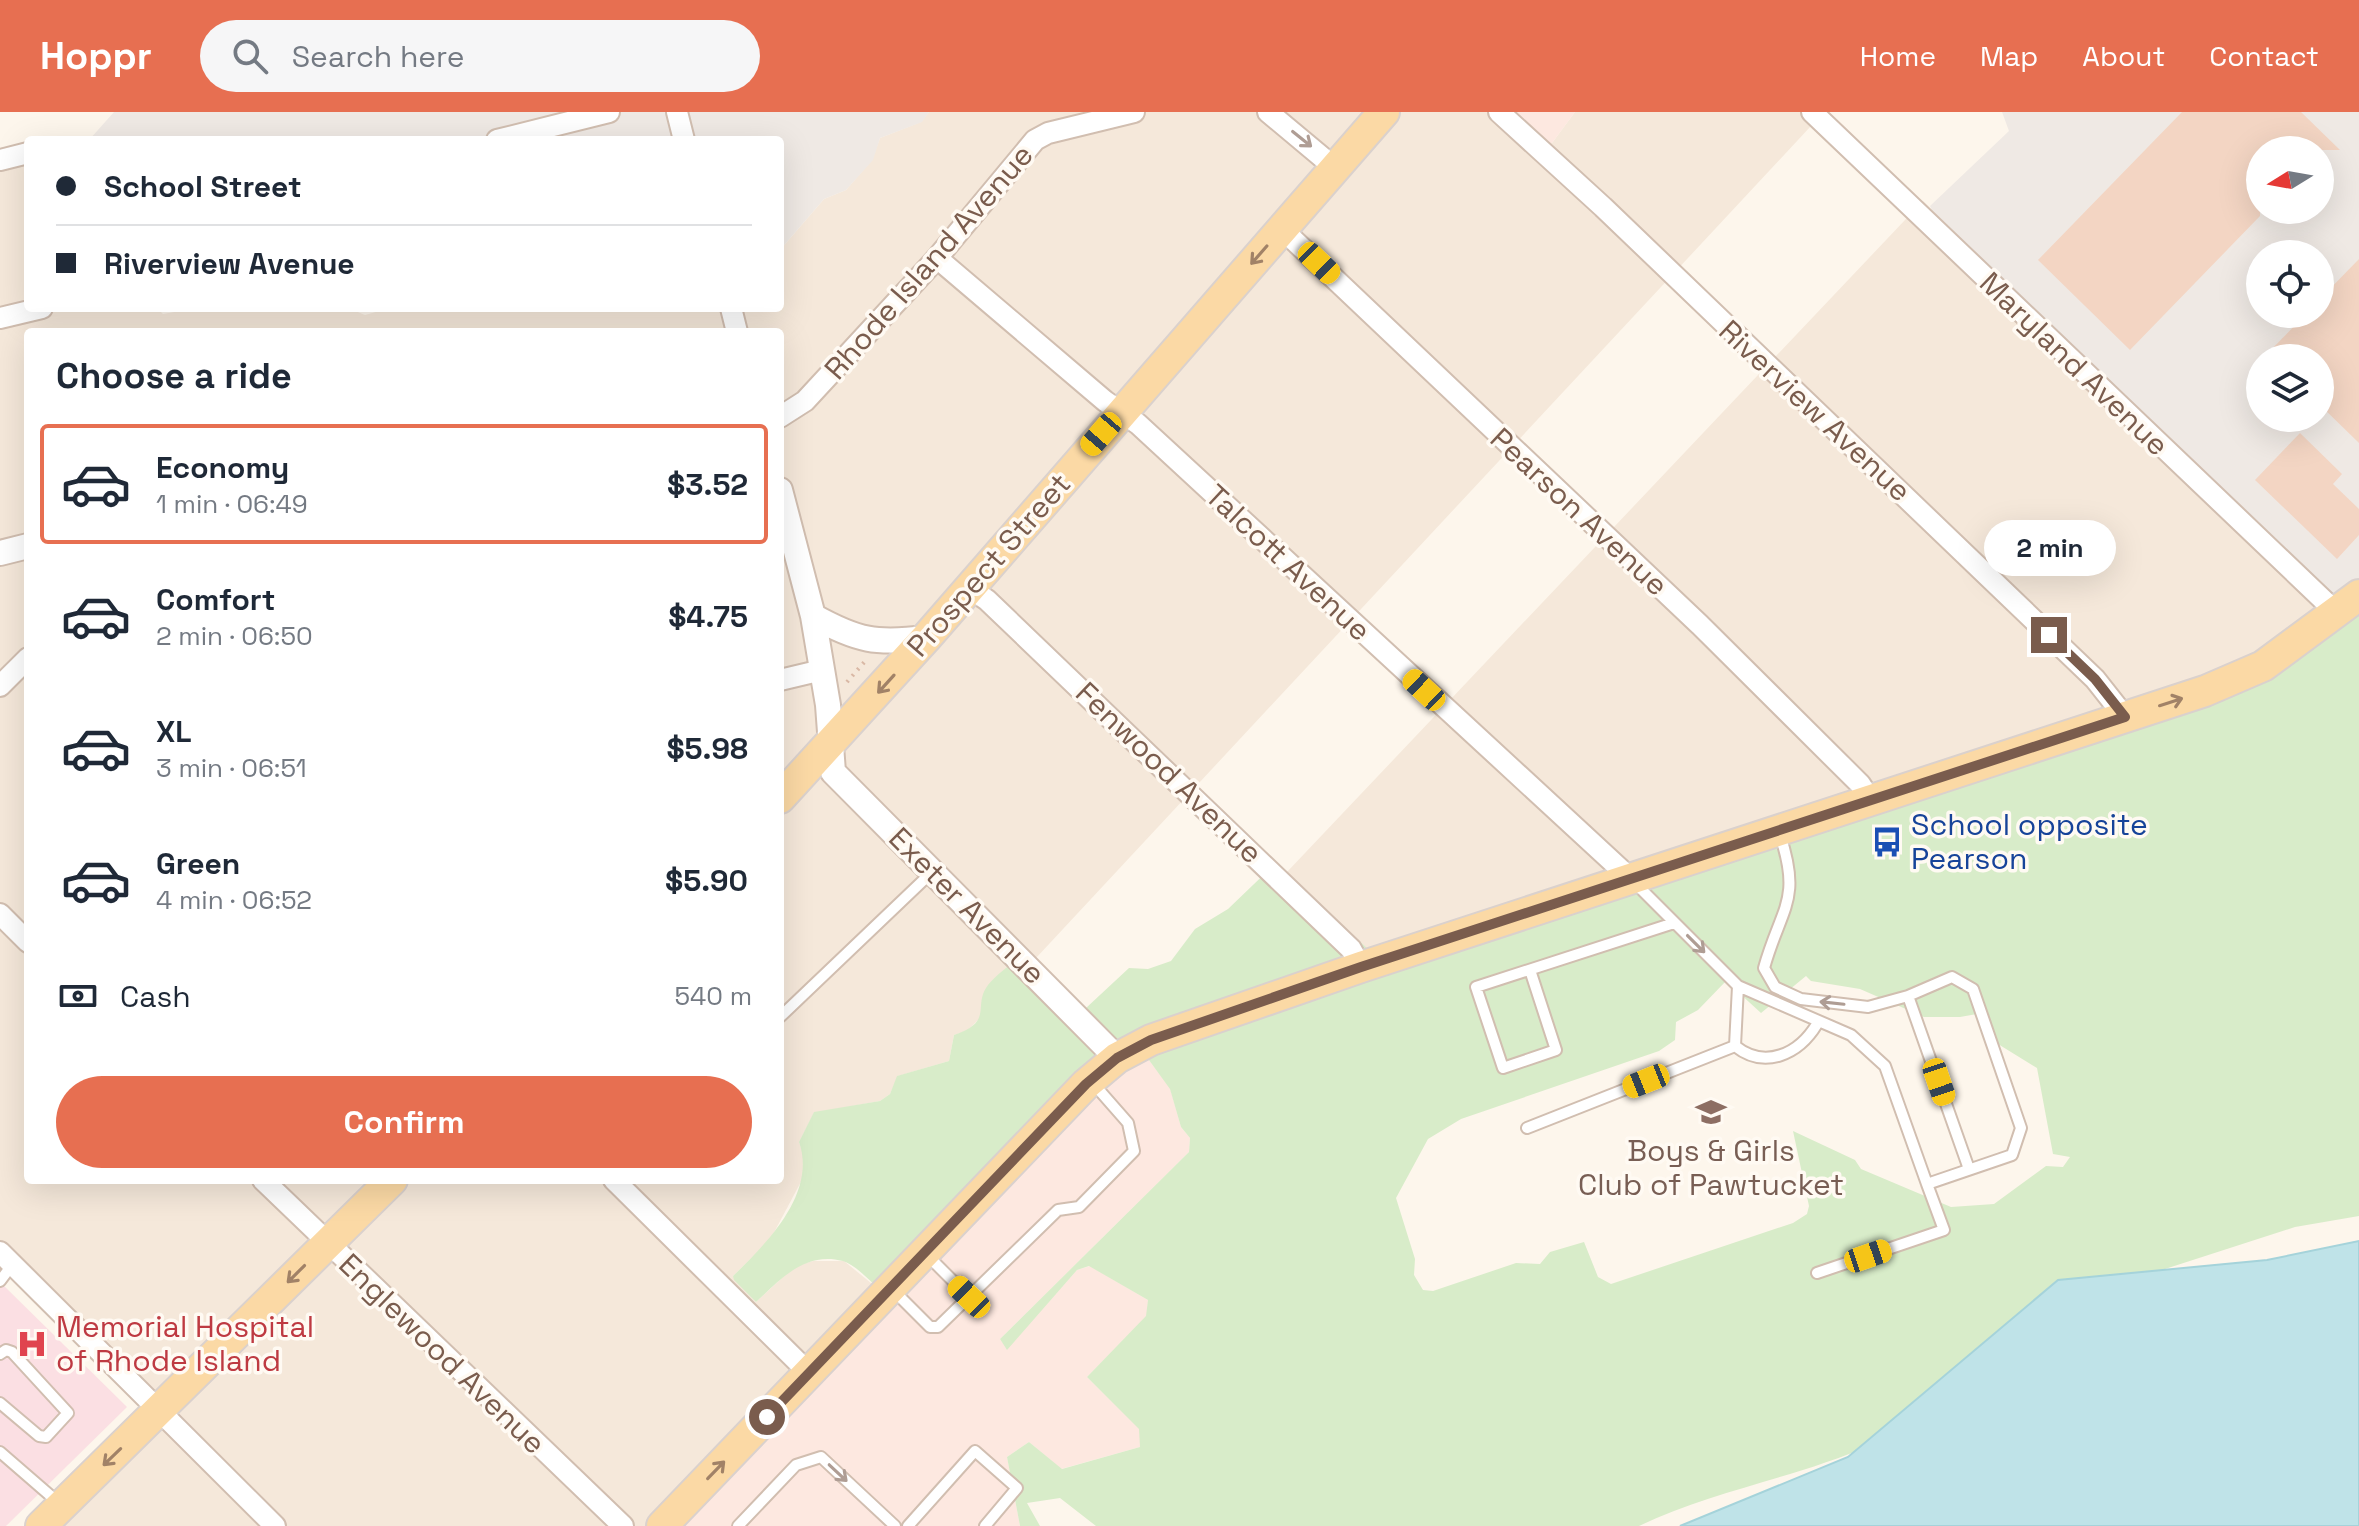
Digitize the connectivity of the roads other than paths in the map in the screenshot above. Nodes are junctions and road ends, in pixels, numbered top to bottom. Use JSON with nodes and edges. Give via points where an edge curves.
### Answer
{"nodes":[{"id":1,"x":609,"y":112,"type":"edge"},
{"id":2,"x":677,"y":112,"type":"edge"},
{"id":3,"x":1134,"y":112,"type":"edge"},
{"id":4,"x":1268,"y":112,"type":"edge"},
{"id":5,"x":1384,"y":112,"type":"edge"},
{"id":6,"x":1499,"y":112,"type":"edge"},
{"id":7,"x":1812,"y":112,"type":"edge"},
{"id":8,"x":513,"y":136,"type":"edge"},
{"id":9,"x":683,"y":136,"type":"edge"},
{"id":10,"x":24,"y":154,"type":"edge"},
{"id":11,"x":0,"y":160,"type":"edge"},
{"id":12,"x":1335,"y":168,"type":"junction"},
{"id":13,"x":1282,"y":229,"type":"junction"},
{"id":14,"x":937,"y":258,"type":"junction"},
{"id":15,"x":25,"y":312,"type":"edge"},
{"id":16,"x":0,"y":318,"type":"edge"},
{"id":17,"x":1120,"y":413,"type":"junction"},
{"id":18,"x":784,"y":414,"type":"edge"},
{"id":19,"x":784,"y":505,"type":"edge"},
{"id":20,"x":24,"y":547,"type":"edge"},
{"id":21,"x":0,"y":553,"type":"edge"},
{"id":22,"x":968,"y":587,"type":"junction"},
{"id":23,"x":2348,"y":604,"type":"edge"},
{"id":24,"x":813,"y":616,"type":"junction"},
{"id":25,"x":926,"y":638,"type":"junction"},
{"id":26,"x":24,"y":662,"type":"edge"},
{"id":27,"x":822,"y":670,"type":"junction"},
{"id":28,"x":784,"y":679,"type":"edge"},
{"id":29,"x":0,"y":686,"type":"edge"},
{"id":30,"x":2125,"y":717,"type":"junction"},
{"id":31,"x":829,"y":748,"type":"junction"},
{"id":32,"x":784,"y":794,"type":"edge"},
{"id":33,"x":1870,"y":799,"type":"junction"},
{"id":34,"x":1778,"y":830,"type":"junction"},
{"id":35,"x":931,"y":873,"type":"junction"},
{"id":36,"x":1630,"y":878,"type":"junction"},
{"id":37,"x":0,"y":914,"type":"edge"},
{"id":38,"x":1674,"y":923,"type":"junction"},
{"id":39,"x":24,"y":938,"type":"edge"},
{"id":40,"x":1361,"y":967,"type":"junction"},
{"id":41,"x":1530,"y":970,"type":"junction"},
{"id":42,"x":1738,"y":986,"type":"junction"},
{"id":43,"x":1908,"y":996,"type":"junction"},
{"id":44,"x":784,"y":1013,"type":"edge"},
{"id":45,"x":1817,"y":1024,"type":"junction"},
{"id":46,"x":1735,"y":1046,"type":"junction"},
{"id":47,"x":1117,"y":1058,"type":"junction"},
{"id":48,"x":1091,"y":1081,"type":"junction"},
{"id":49,"x":1527,"y":1128,"type":"dead end"},
{"id":50,"x":1969,"y":1169,"type":"junction"},
{"id":51,"x":267,"y":1184,"type":"edge"},
{"id":52,"x":388,"y":1184,"type":"edge"},
{"id":53,"x":619,"y":1184,"type":"edge"},
{"id":54,"x":1927,"y":1184,"type":"junction"},
{"id":55,"x":327,"y":1244,"type":"junction"},
{"id":56,"x":924,"y":1253,"type":"junction"},
{"id":57,"x":4,"y":1266,"type":"edge"},
{"id":58,"x":1817,"y":1273,"type":"dead end"},
{"id":59,"x":891,"y":1287,"type":"junction"},
{"id":60,"x":969,"y":1297,"type":"junction"},
{"id":61,"x":0,"y":1354,"type":"edge"},
{"id":62,"x":809,"y":1373,"type":"junction"},
{"id":63,"x":0,"y":1403,"type":"edge"},
{"id":64,"x":158,"y":1412,"type":"junction"},
{"id":65,"x":0,"y":1452,"type":"edge"},
{"id":66,"x":51,"y":1516,"type":"edge"},
{"id":67,"x":275,"y":1526,"type":"edge"},
{"id":68,"x":623,"y":1526,"type":"edge"},
{"id":69,"x":662,"y":1526,"type":"edge"},
{"id":70,"x":738,"y":1526,"type":"edge"},
{"id":71,"x":895,"y":1526,"type":"edge"},
{"id":72,"x":908,"y":1526,"type":"edge"},
{"id":73,"x":985,"y":1526,"type":"edge"}],
"edges":[{"from":1,"to":8,"type":"street"},
{"from":2,"to":9,"type":"street"},
{"from":3,"to":14,"type":"street","name":"Rhode Island Avenue","via":[[1035,140]]},
{"from":4,"to":12,"type":"street","one_way":true},
{"from":5,"to":12,"type":"main road","name":"Prospect Street"},
{"from":6,"to":30,"type":"street","name":"Riverview Avenue","via":[[2095,679]]},
{"from":7,"to":23,"type":"street","name":"Maryland Avenue"},
{"from":10,"to":11,"type":"street"},
{"from":12,"to":13,"type":"main road","name":"Prospect Street"},
{"from":13,"to":17,"type":"main road","name":"Prospect Street","one_way":true},
{"from":13,"to":33,"type":"street","name":"Pearson Avenue","via":[[1700,625]]},
{"from":14,"to":17,"type":"street","name":"Talcott Avenue"},
{"from":14,"to":18,"type":"street","name":"Rhode Island Avenue","via":[[805,401]]},
{"from":15,"to":16,"type":"street"},
{"from":17,"to":22,"type":"main road","name":"Prospect Street"},
{"from":17,"to":36,"type":"street","name":"Talcott Avenue","via":[[1161,444]]},
{"from":19,"to":24,"type":"street","name":"Exeter Avenue"},
{"from":20,"to":21,"type":"street"},
{"from":22,"to":25,"type":"main road","name":"Prospect Street"},
{"from":22,"to":40,"type":"street","name":"Fenwood Avenue","via":[[1247,846],[1351,949]]},
{"from":30,"to":23,"type":"main road","one_way":true,"via":[[2263,666]]},
{"from":24,"to":25,"type":"street","via":[[842,632],[881,643]]},
{"from":24,"to":27,"type":"street","name":"Exeter Avenue"},
{"from":25,"to":31,"type":"main road","name":"Prospect Street","one_way":true},
{"from":26,"to":29,"type":"street"},
{"from":27,"to":28,"type":"street"},
{"from":27,"to":31,"type":"street","name":"Exeter Avenue"},
{"from":30,"to":33,"type":"main road"},
{"from":31,"to":32,"type":"main road","name":"Prospect Street"},
{"from":31,"to":35,"type":"street","name":"Exeter Avenue","via":[[833,772]]},
{"from":33,"to":34,"type":"main road"},
{"from":34,"to":36,"type":"main road"},
{"from":43,"to":34,"type":"lane","one_way":true,"via":[[1868,1007],[1801,999],[1775,987],[1764,968],[1792,895],[1791,871]]},
{"from":35,"to":44,"type":"lane"},
{"from":35,"to":47,"type":"street","name":"Exeter Avenue"},
{"from":36,"to":38,"type":"lane"},
{"from":36,"to":40,"type":"main road"},
{"from":37,"to":39,"type":"street"},
{"from":38,"to":41,"type":"lane"},
{"from":38,"to":42,"type":"lane","one_way":true},
{"from":40,"to":47,"type":"main road","via":[[1151,1040]]},
{"from":41,"to":41,"type":"lane","via":[[1476,987],[1503,1068],[1556,1050]]},
{"from":42,"to":45,"type":"lane"},
{"from":42,"to":46,"type":"lane"},
{"from":43,"to":50,"type":"lane"},
{"from":43,"to":50,"type":"lane","via":[[1952,977],[1973,989],[2021,1128],[2012,1155]]},
{"from":45,"to":46,"type":"lane","via":[[1793,1052],[1748,1056]]},
{"from":45,"to":54,"type":"lane","via":[[1851,1035],[1885,1066]]},
{"from":46,"to":49,"type":"lane"},
{"from":47,"to":48,"type":"main road"},
{"from":48,"to":56,"type":"main road"},
{"from":48,"to":60,"type":"lane","via":[[1128,1123],[1134,1151],[1079,1207],[1058,1210]]},
{"from":50,"to":54,"type":"lane"},
{"from":51,"to":55,"type":"street","name":"Englewood Avenue"},
{"from":52,"to":55,"type":"main road"},
{"from":53,"to":62,"type":"street"},
{"from":54,"to":58,"type":"lane","via":[[1944,1230]]},
{"from":55,"to":64,"type":"main road","one_way":true},
{"from":55,"to":68,"type":"street","name":"Englewood Avenue"},
{"from":56,"to":59,"type":"main road"},
{"from":56,"to":60,"type":"lane"},
{"from":57,"to":64,"type":"street"},
{"from":59,"to":60,"type":"lane","via":[[930,1327],[938,1327]]},
{"from":59,"to":62,"type":"main road"},
{"from":61,"to":63,"type":"lane","via":[[12,1352],[68,1413],[46,1437],[39,1436]]},
{"from":69,"to":62,"type":"main road","one_way":true},
{"from":64,"to":66,"type":"main road","one_way":true},
{"from":64,"to":67,"type":"street"},
{"from":65,"to":66,"type":"lane"},
{"from":70,"to":71,"type":"lane","one_way":true,"via":[[796,1465],[821,1457]]},
{"from":72,"to":73,"type":"lane","via":[[975,1451],[1017,1488]]}]}
